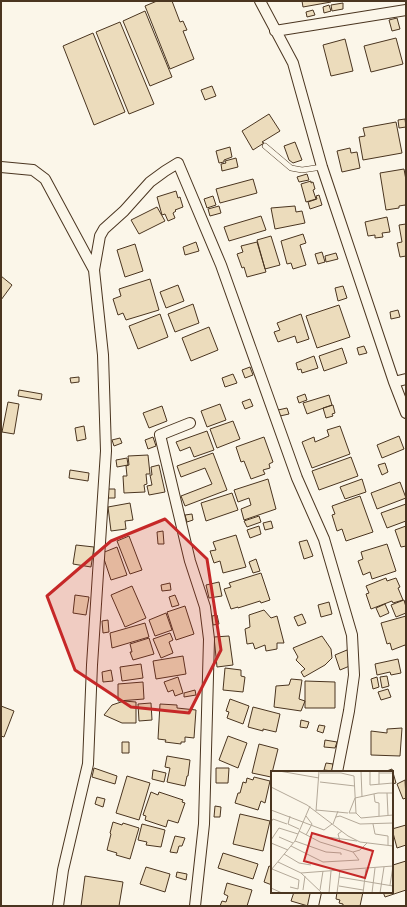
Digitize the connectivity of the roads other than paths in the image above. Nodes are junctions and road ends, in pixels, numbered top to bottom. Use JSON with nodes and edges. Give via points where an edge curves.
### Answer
{"nodes":[{"id":1,"x":260,"y":1,"type":"edge"},
{"id":2,"x":406,"y":10,"type":"edge"},
{"id":3,"x":275,"y":31,"type":"junction"},
{"id":4,"x":265,"y":146,"type":"dead end"},
{"id":5,"x":1,"y":167,"type":"edge"},
{"id":6,"x":322,"y":167,"type":"junction"},
{"id":7,"x":94,"y":270,"type":"junction"},
{"id":8,"x":406,"y":379,"type":"edge"},
{"id":9,"x":394,"y":382,"type":"junction"},
{"id":10,"x":406,"y":414,"type":"edge"},
{"id":11,"x":190,"y":423,"type":"dead end"},
{"id":12,"x":337,"y":771,"type":"edge"},
{"id":13,"x":316,"y":893,"type":"edge"},
{"id":14,"x":58,"y":906,"type":"edge"},
{"id":15,"x":195,"y":906,"type":"edge"},
{"id":16,"x":313,"y":906,"type":"edge"}],
"edges":[{"from":1,"to":3,"type":"street"},
{"from":2,"to":3,"type":"street"},
{"from":3,"to":6,"type":"street","via":[[293,63]]},
{"from":4,"to":6,"type":"lane","via":[[291,168],[302,170]]},
{"from":5,"to":7,"type":"street","via":[[33,170],[45,179]]},
{"from":6,"to":9,"type":"street"},
{"from":7,"to":12,"type":"street","via":[[100,236],[104,229],[150,182],[178,163],[220,265],[297,478],[324,539],[352,635],[354,675]]},
{"from":7,"to":14,"type":"street","via":[[103,355],[106,451],[88,764],[63,870]]},
{"from":8,"to":9,"type":"street"},
{"from":9,"to":10,"type":"street"},
{"from":11,"to":15,"type":"street","via":[[160,435],[190,561],[205,608],[209,640],[204,824]]},
{"from":13,"to":16,"type":"street"}]}
